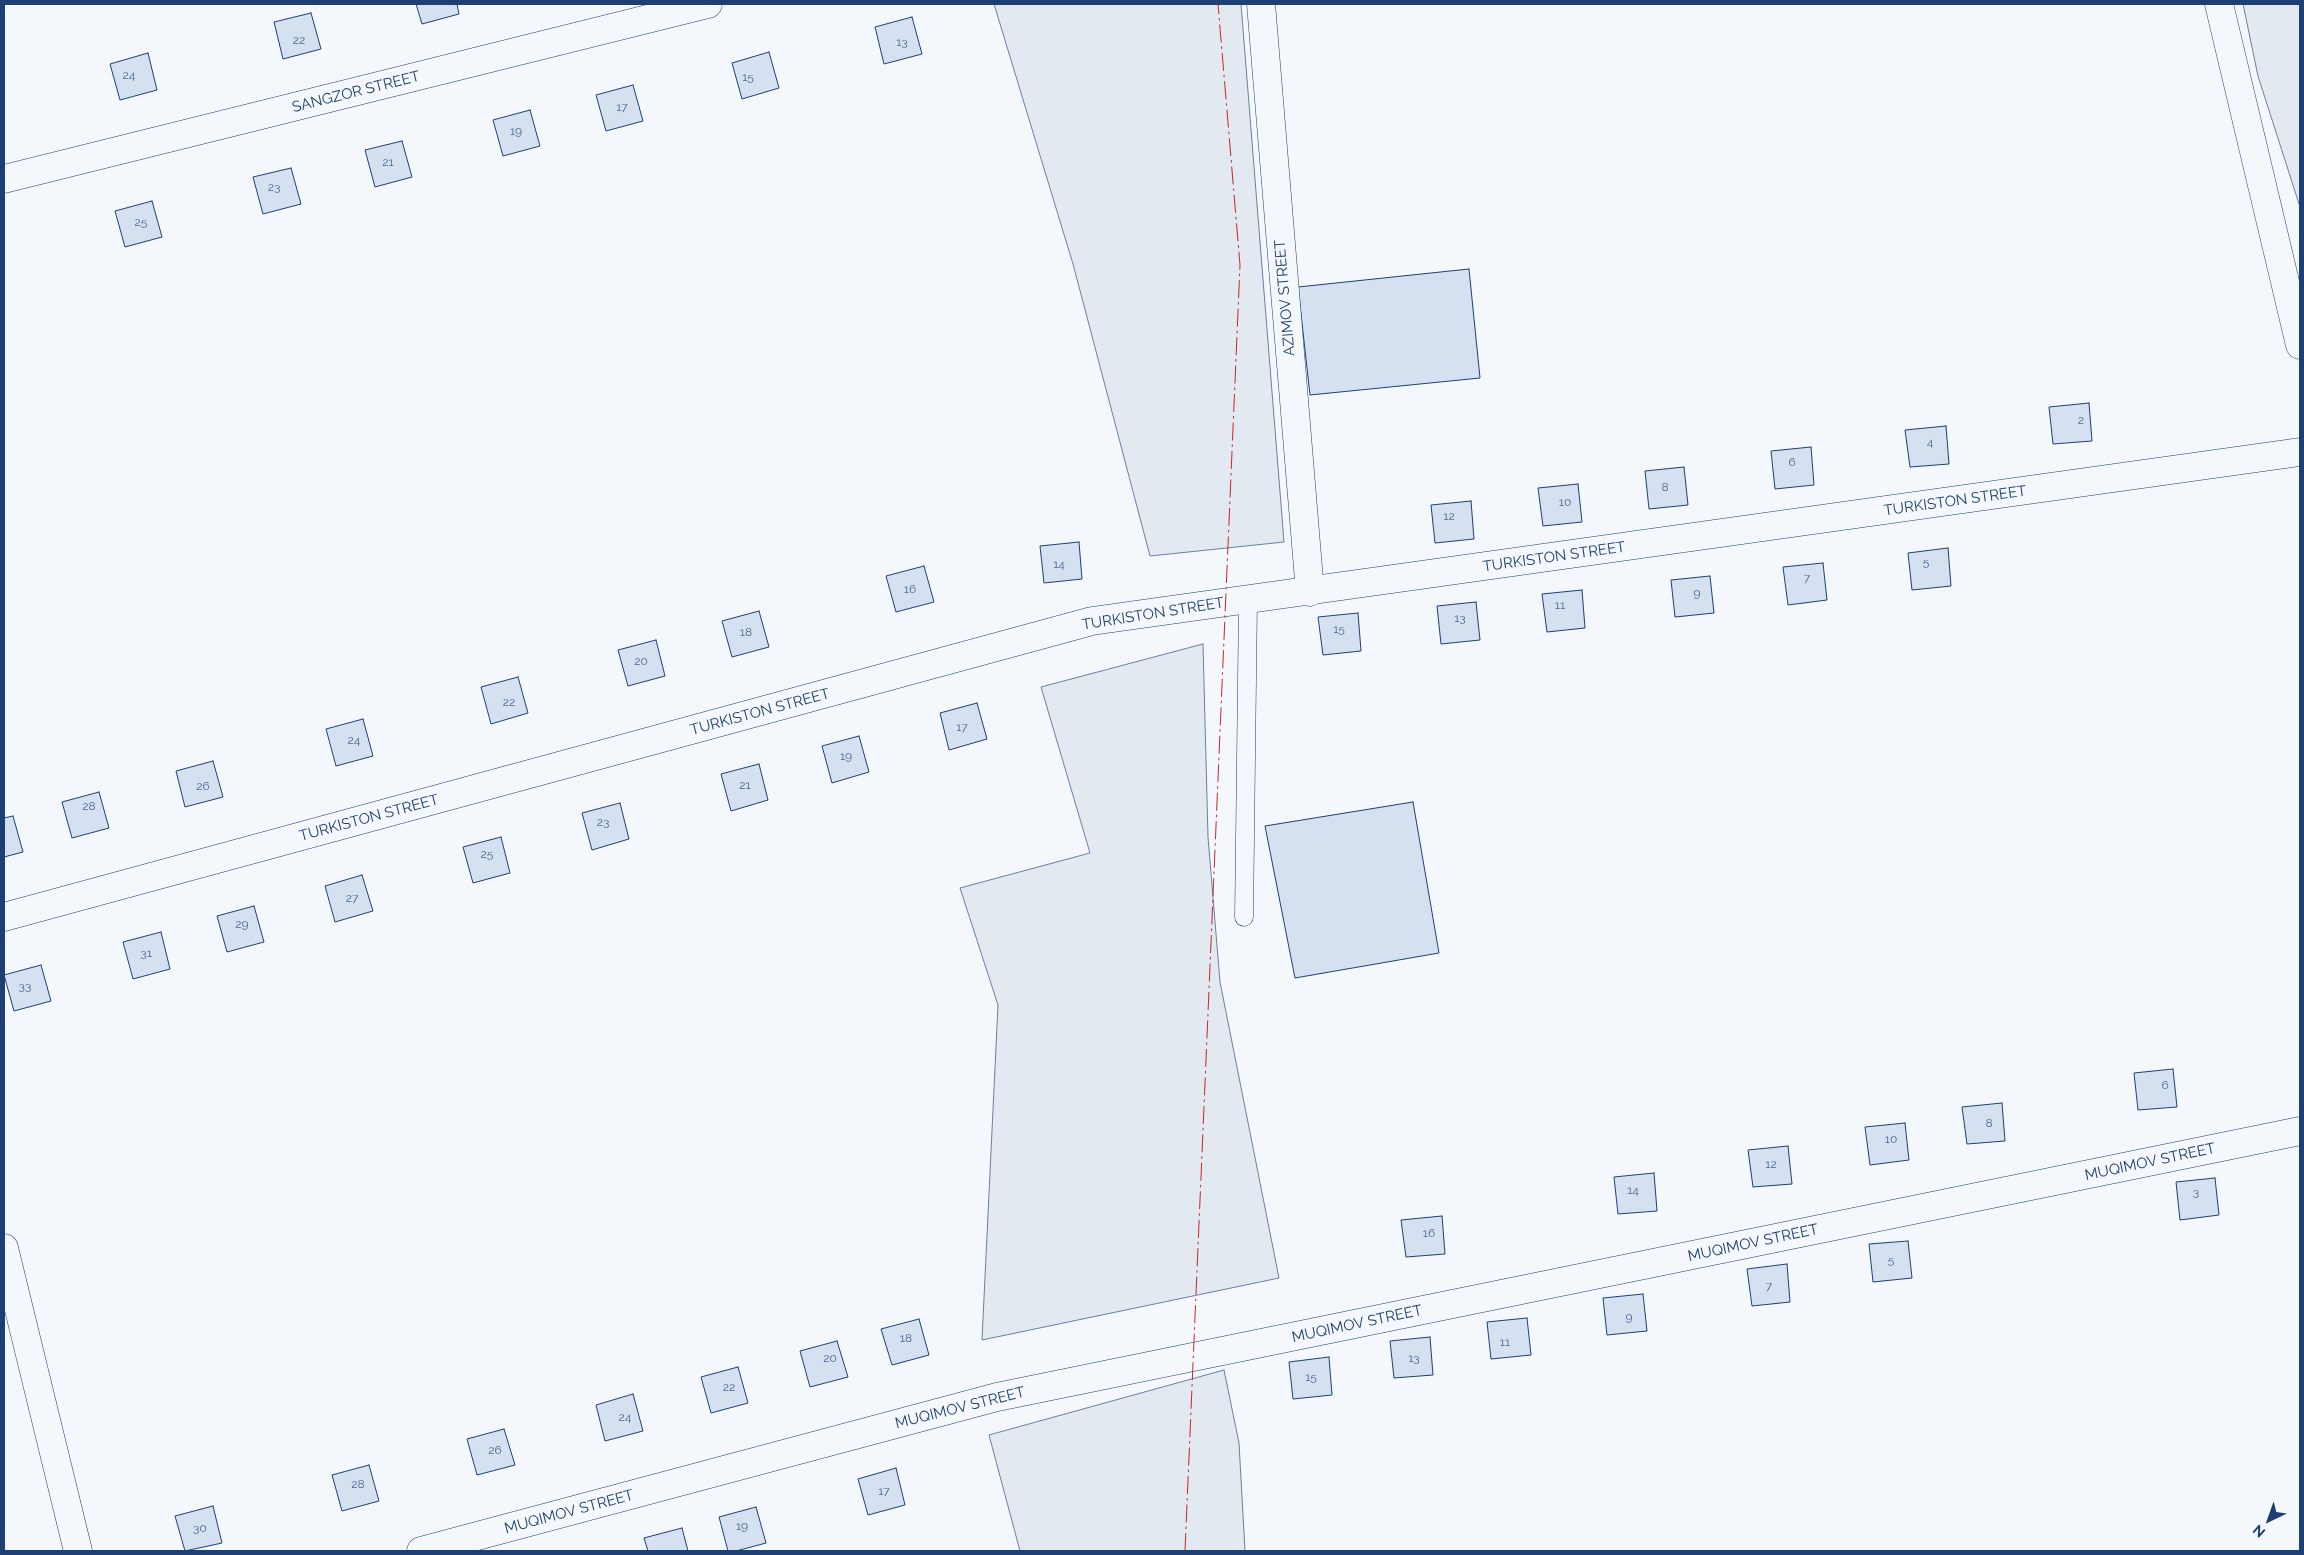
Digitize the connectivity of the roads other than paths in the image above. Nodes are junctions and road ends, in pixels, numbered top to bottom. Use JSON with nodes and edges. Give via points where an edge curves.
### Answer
{"nodes":[{"id":1,"x":708,"y":4,"type":"edge"},
{"id":2,"x":1261,"y":4,"type":"edge"},
{"id":3,"x":2219,"y":4,"type":"edge"},
{"id":4,"x":4,"y":179,"type":"edge"},
{"id":5,"x":2300,"y":345,"type":"edge"},
{"id":6,"x":2300,"y":452,"type":"edge"},
{"id":7,"x":1310,"y":592,"type":"junction"},
{"id":8,"x":1248,"y":600,"type":"junction"},
{"id":9,"x":4,"y":917,"type":"edge"},
{"id":10,"x":1244,"y":917,"type":"dead end"},
{"id":11,"x":2300,"y":1131,"type":"edge"},
{"id":12,"x":4,"y":1248,"type":"edge"},
{"id":13,"x":78,"y":1551,"type":"edge"},
{"id":14,"x":421,"y":1551,"type":"edge"}],
"edges":[{"from":1,"to":4,"type":"street","name":"SANGZOR STREET"},
{"from":2,"to":7,"type":"street","name":"AZIMOV STREET"},
{"from":3,"to":5,"type":"street"},
{"from":6,"to":7,"type":"street","name":"TURKISTON STREET"},
{"from":7,"to":8,"type":"street","name":"TURKISTON STREET"},
{"from":8,"to":9,"type":"street","name":"TURKISTON STREET","via":[[1092,621]]},
{"from":8,"to":10,"type":"lane"},
{"from":11,"to":14,"type":"street","name":"MUQIMOV STREET","via":[[997,1397]]},
{"from":12,"to":13,"type":"street"}]}
